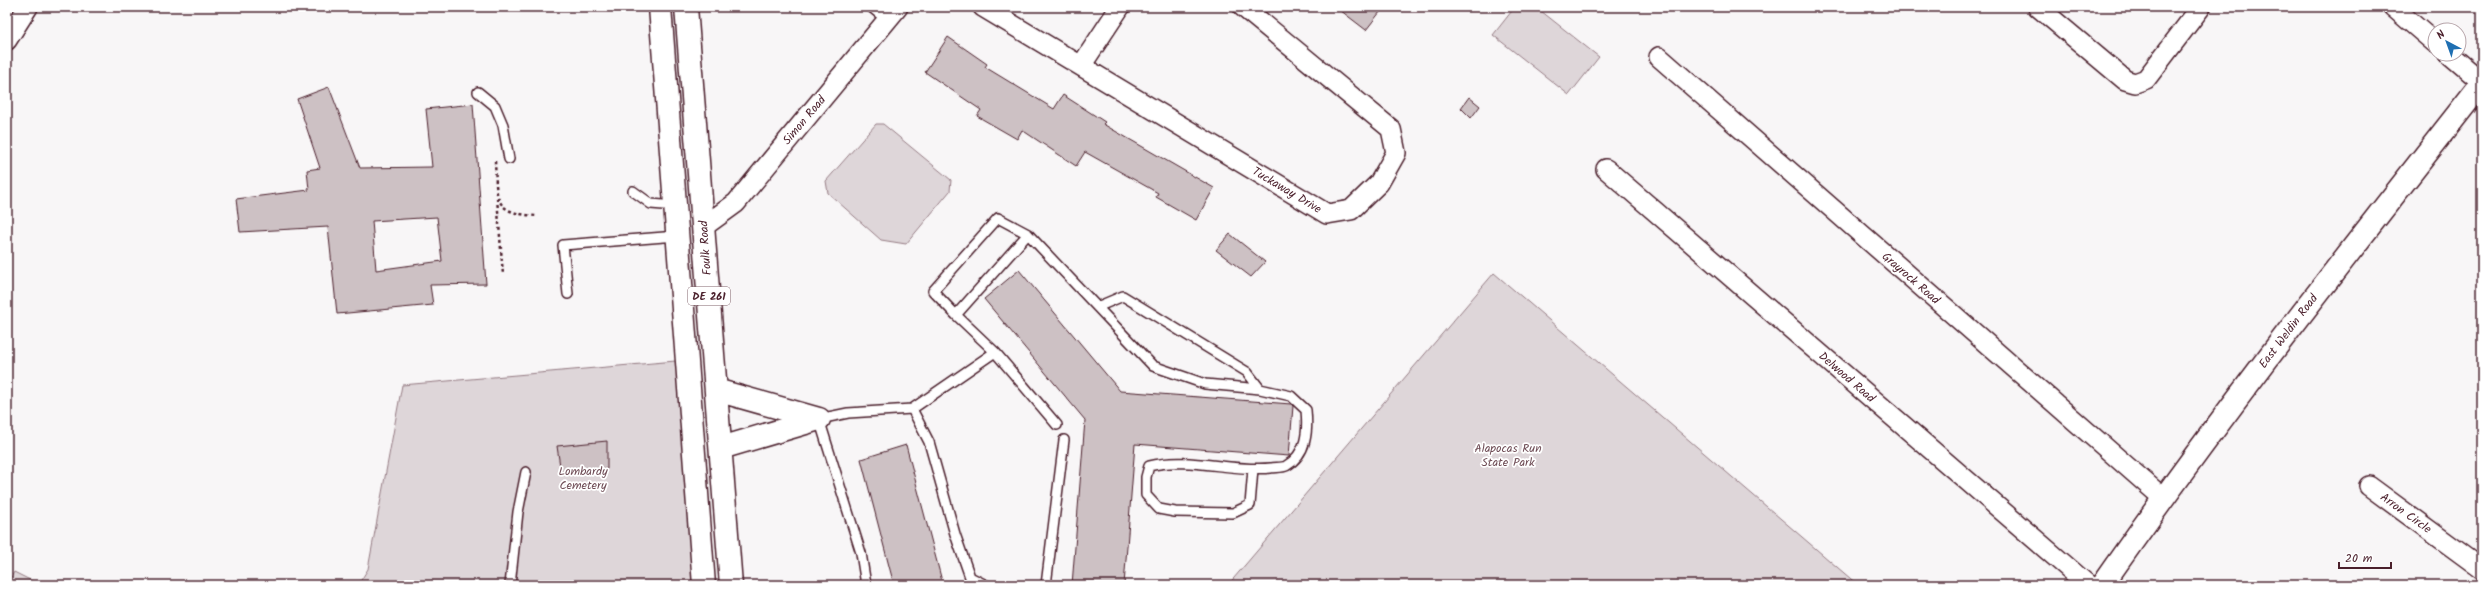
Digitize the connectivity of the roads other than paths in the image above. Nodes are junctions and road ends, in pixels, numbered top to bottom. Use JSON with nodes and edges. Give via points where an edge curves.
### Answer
{"nodes":[{"id":1,"x":28,"y":7,"type":"edge"},
{"id":2,"x":660,"y":7,"type":"edge"},
{"id":3,"x":686,"y":7,"type":"edge"},
{"id":4,"x":872,"y":7,"type":"edge"},
{"id":5,"x":983,"y":7,"type":"edge"},
{"id":6,"x":1120,"y":7,"type":"edge"},
{"id":7,"x":1243,"y":7,"type":"edge"},
{"id":8,"x":2038,"y":7,"type":"edge"},
{"id":9,"x":2201,"y":7,"type":"edge"},
{"id":10,"x":2393,"y":7,"type":"edge"},
{"id":11,"x":893,"y":14,"type":"edge"},
{"id":12,"x":2427,"y":36,"type":"edge"},
{"id":13,"x":7,"y":40,"type":"edge"},
{"id":14,"x":1659,"y":57,"type":"dead end"},
{"id":15,"x":2458,"y":62,"type":"edge"},
{"id":16,"x":1081,"y":66,"type":"junction"},
{"id":17,"x":2482,"y":83,"type":"edge"},
{"id":18,"x":478,"y":92,"type":"dead end"},
{"id":19,"x":509,"y":159,"type":"dead end"},
{"id":20,"x":1606,"y":169,"type":"dead end"},
{"id":21,"x":633,"y":191,"type":"dead end"},
{"id":22,"x":675,"y":206,"type":"junction"},
{"id":23,"x":703,"y":227,"type":"junction"},
{"id":24,"x":1028,"y":234,"type":"junction"},
{"id":25,"x":677,"y":236,"type":"junction"},
{"id":26,"x":568,"y":294,"type":"dead end"},
{"id":27,"x":1097,"y":307,"type":"junction"},
{"id":28,"x":956,"y":315,"type":"junction"},
{"id":29,"x":995,"y":352,"type":"junction"},
{"id":30,"x":1260,"y":389,"type":"junction"},
{"id":31,"x":716,"y":390,"type":"junction"},
{"id":32,"x":912,"y":409,"type":"junction"},
{"id":33,"x":819,"y":420,"type":"junction"},
{"id":34,"x":1057,"y":425,"type":"dead end"},
{"id":35,"x":1064,"y":440,"type":"dead end"},
{"id":36,"x":721,"y":448,"type":"junction"},
{"id":37,"x":1253,"y":470,"type":"junction"},
{"id":38,"x":526,"y":472,"type":"dead end"},
{"id":39,"x":2369,"y":486,"type":"dead end"},
{"id":40,"x":2163,"y":498,"type":"junction"},
{"id":41,"x":2482,"y":569,"type":"edge"},
{"id":42,"x":510,"y":585,"type":"edge"},
{"id":43,"x":704,"y":585,"type":"edge"},
{"id":44,"x":731,"y":585,"type":"edge"},
{"id":45,"x":866,"y":585,"type":"edge"},
{"id":46,"x":986,"y":585,"type":"edge"},
{"id":47,"x":1046,"y":585,"type":"edge"},
{"id":48,"x":2088,"y":585,"type":"edge"},
{"id":49,"x":2102,"y":585,"type":"edge"}],
"edges":[{"from":1,"to":13,"type":"street"},
{"from":2,"to":22,"type":"main road","number":"DE 261"},
{"from":3,"to":23,"type":"main road","name":"Foulk Road","number":"DE 261"},
{"from":4,"to":11,"type":"lane"},
{"from":5,"to":16,"type":"street","name":"Tuckaway Drive"},
{"from":6,"to":16,"type":"street"},
{"from":7,"to":16,"type":"street","name":"Tuckaway Drive","via":[[1391,129],[1396,153],[1379,183],[1351,210],[1327,214]]},
{"from":8,"to":9,"type":"street","via":[[2125,80],[2135,83],[2146,79]]},
{"from":10,"to":12,"type":"street"},
{"from":11,"to":23,"type":"street","name":"Simon Road","via":[[736,203]]},
{"from":14,"to":40,"type":"street","name":"Grayrock Road"},
{"from":15,"to":17,"type":"street"},
{"from":17,"to":40,"type":"main road","name":"East Weldin Road","via":[[2303,309]]},
{"from":18,"to":19,"type":"lane","via":[[495,106]]},
{"from":20,"to":48,"type":"street","name":"Delwood Road"},
{"from":21,"to":22,"type":"lane","via":[[651,204]]},
{"from":22,"to":25,"type":"main road","number":"DE 261"},
{"from":23,"to":31,"type":"main road","name":"Foulk Road","number":"DE 261"},
{"from":24,"to":27,"type":"lane"},
{"from":24,"to":28,"type":"lane"},
{"from":24,"to":28,"type":"lane","via":[[998,218],[933,291]]},
{"from":25,"to":26,"type":"lane","via":[[563,246]]},
{"from":25,"to":43,"type":"main road","number":"DE 261"},
{"from":27,"to":30,"type":"lane","via":[[1153,366],[1205,384]]},
{"from":27,"to":30,"type":"lane","via":[[1123,296],[1247,372]]},
{"from":28,"to":29,"type":"lane"},
{"from":29,"to":32,"type":"lane"},
{"from":29,"to":34,"type":"lane"},
{"from":30,"to":37,"type":"lane","via":[[1291,396],[1306,410],[1308,432],[1302,451],[1285,466]]},
{"from":31,"to":33,"type":"main road"},
{"from":31,"to":36,"type":"main road","name":"Foulk Road","number":"DE 261"},
{"from":32,"to":33,"type":"lane","via":[[848,413]]},
{"from":32,"to":46,"type":"lane","via":[[929,442],[970,577]]},
{"from":33,"to":36,"type":"main road"},
{"from":33,"to":45,"type":"lane","via":[[861,553]]},
{"from":35,"to":47,"type":"lane"},
{"from":36,"to":44,"type":"main road","name":"Foulk Road","number":"DE 261"},
{"from":37,"to":37,"type":"lane","via":[[1165,462],[1149,466],[1146,495],[1160,509],[1175,512],[1234,513],[1250,505]]},
{"from":38,"to":42,"type":"lane","via":[[518,512]]},
{"from":39,"to":41,"type":"street","name":"Arron Circle"},
{"from":40,"to":49,"type":"main road","name":"East Weldin Road"}]}
